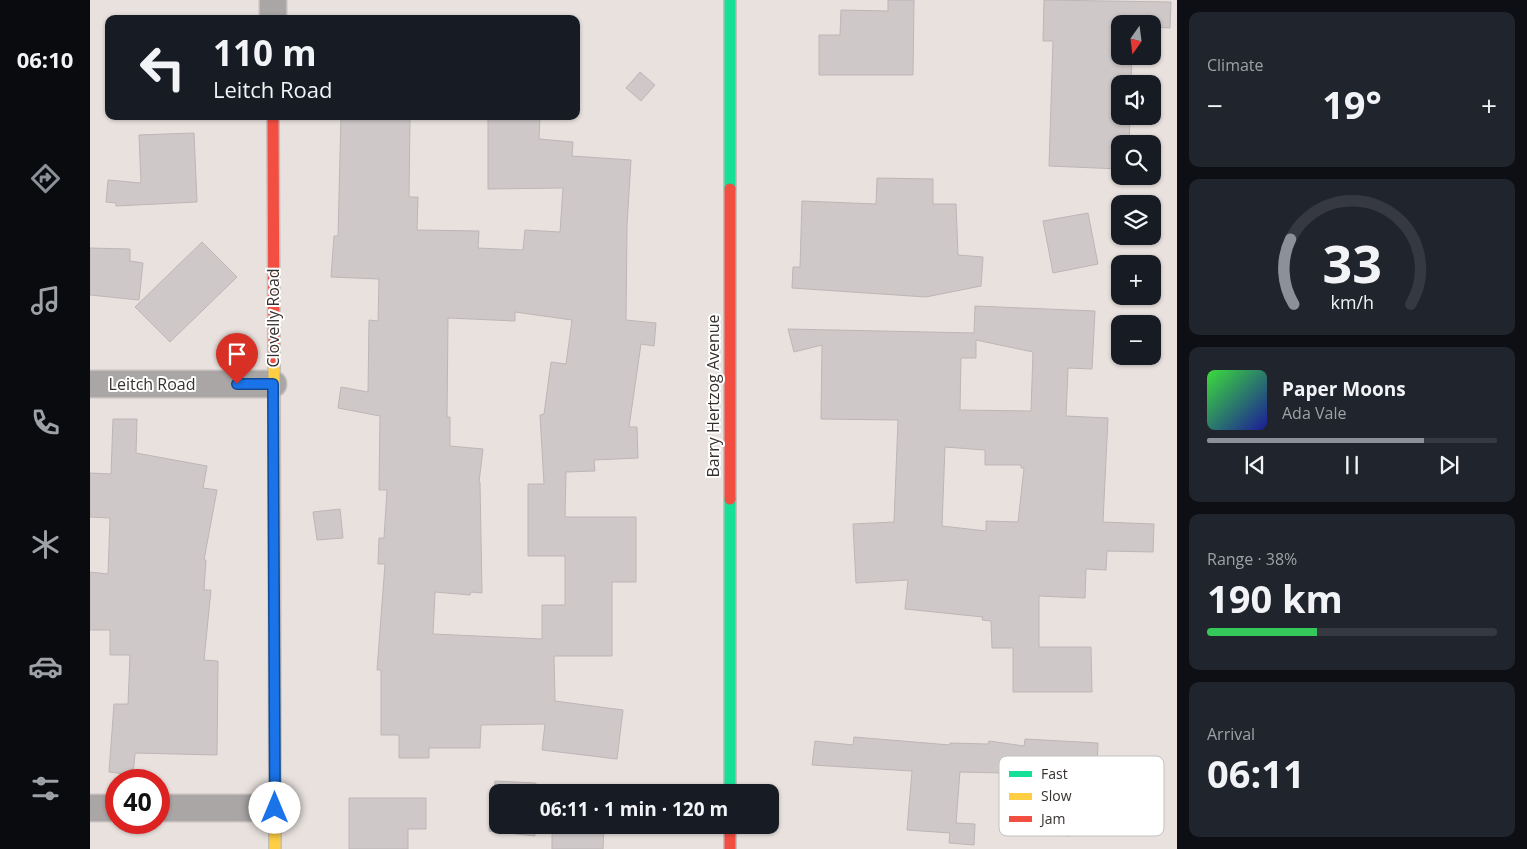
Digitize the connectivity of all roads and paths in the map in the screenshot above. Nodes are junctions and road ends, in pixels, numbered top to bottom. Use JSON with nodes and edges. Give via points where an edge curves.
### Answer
{"nodes":[{"id":1,"x":272,"y":0,"type":"edge"},
{"id":2,"x":730,"y":0,"type":"edge"},
{"id":3,"x":273,"y":15,"type":"edge"},
{"id":4,"x":273,"y":120,"type":"edge"},
{"id":5,"x":90,"y":384,"type":"edge"},
{"id":6,"x":273,"y":384,"type":"junction"},
{"id":7,"x":730,"y":784,"type":"edge"},
{"id":8,"x":90,"y":808,"type":"edge"},
{"id":9,"x":105,"y":808,"type":"edge"},
{"id":10,"x":170,"y":808,"type":"edge"},
{"id":11,"x":275,"y":808,"type":"junction"},
{"id":12,"x":730,"y":834,"type":"edge"},
{"id":13,"x":275,"y":849,"type":"edge"},
{"id":14,"x":730,"y":849,"type":"edge"}],
"edges":[{"from":1,"to":3,"type":"street"},
{"from":2,"to":7,"type":"main road","name":"Barry Hertzog Avenue"},
{"from":4,"to":6,"type":"main road","name":"Clovelly Road"},
{"from":5,"to":6,"type":"street","name":"Leitch Road"},
{"from":6,"to":11,"type":"main road","name":"Clovelly Road"},
{"from":8,"to":9,"type":"street"},
{"from":10,"to":11,"type":"street"},
{"from":11,"to":13,"type":"main road","name":"Clovelly Road"},
{"from":12,"to":14,"type":"main road"}]}
